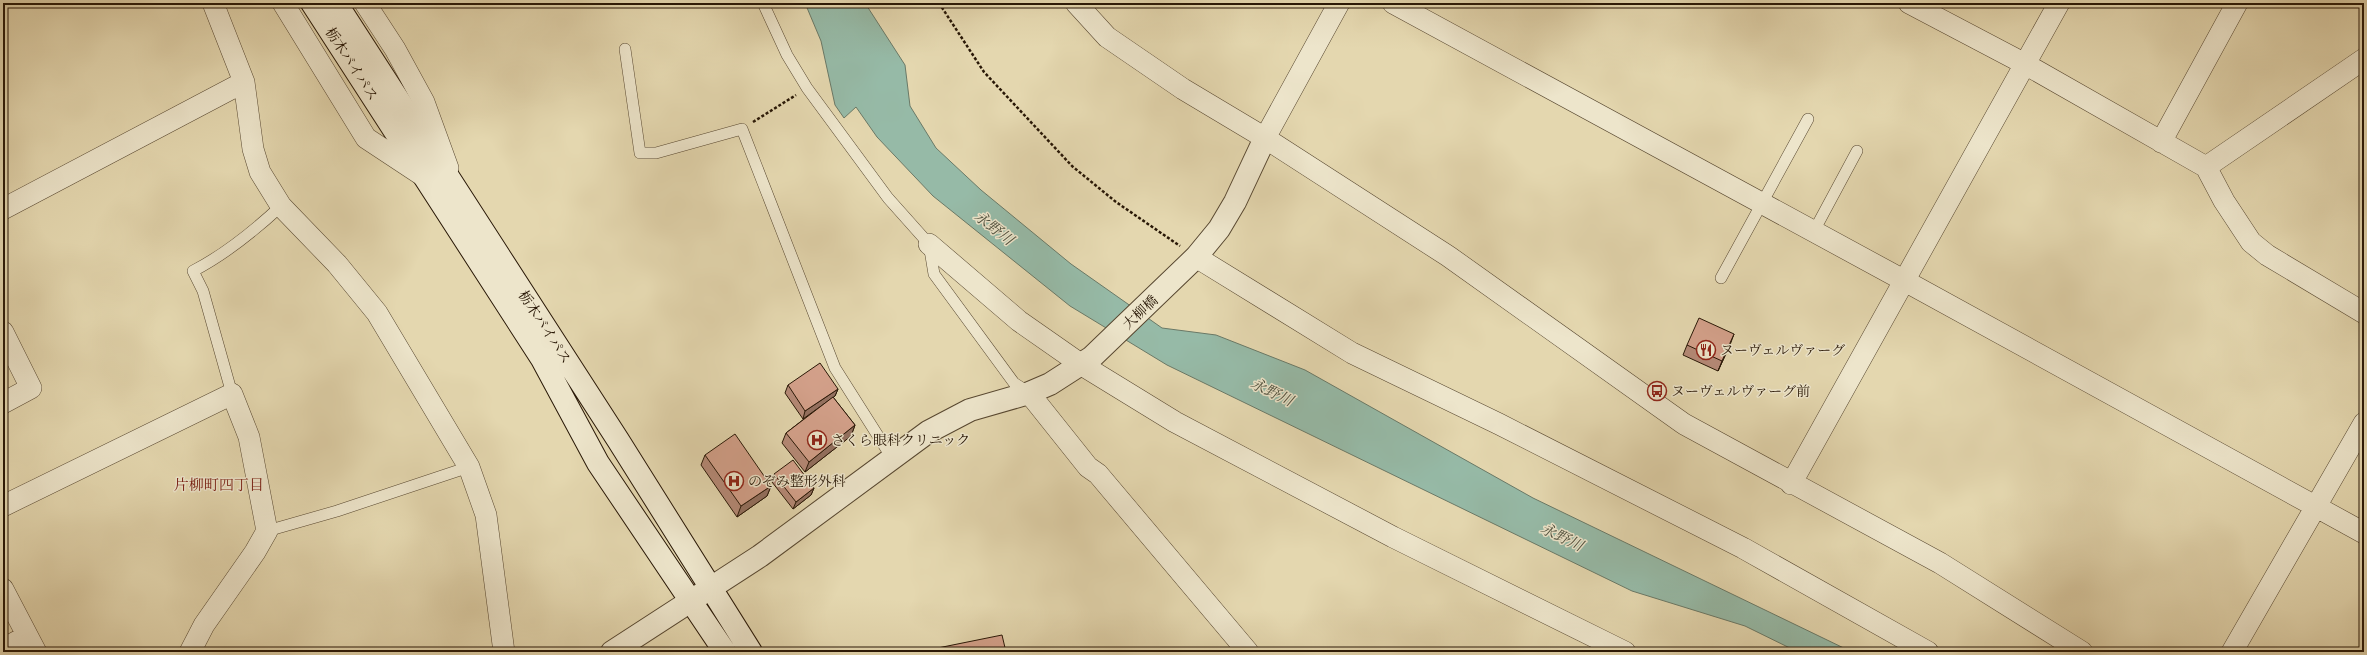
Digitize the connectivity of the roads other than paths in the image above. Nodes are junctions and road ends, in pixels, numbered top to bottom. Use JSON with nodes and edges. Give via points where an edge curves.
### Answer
{"nodes":[{"id":1,"x":214,"y":3,"type":"edge"},
{"id":2,"x":284,"y":3,"type":"edge"},
{"id":3,"x":312,"y":3,"type":"edge"},
{"id":4,"x":336,"y":3,"type":"edge"},
{"id":5,"x":365,"y":3,"type":"edge"},
{"id":6,"x":763,"y":3,"type":"edge"},
{"id":7,"x":1076,"y":3,"type":"edge"},
{"id":8,"x":1339,"y":3,"type":"edge"},
{"id":9,"x":1393,"y":3,"type":"edge"},
{"id":10,"x":1909,"y":3,"type":"edge"},
{"id":11,"x":2059,"y":3,"type":"edge"},
{"id":12,"x":2236,"y":3,"type":"edge"},
{"id":13,"x":625,"y":49,"type":"dead end"},
{"id":14,"x":2364,"y":59,"type":"edge"},
{"id":15,"x":2025,"y":64,"type":"junction"},
{"id":16,"x":244,"y":82,"type":"junction"},
{"id":17,"x":1808,"y":119,"type":"dead end"},
{"id":18,"x":1265,"y":138,"type":"junction"},
{"id":19,"x":2161,"y":142,"type":"junction"},
{"id":20,"x":1857,"y":151,"type":"dead end"},
{"id":21,"x":2206,"y":167,"type":"junction"},
{"id":22,"x":422,"y":175,"type":"junction"},
{"id":23,"x":457,"y":192,"type":"junction"},
{"id":24,"x":1763,"y":203,"type":"junction"},
{"id":25,"x":281,"y":206,"type":"junction"},
{"id":26,"x":3,"y":210,"type":"edge"},
{"id":27,"x":1814,"y":231,"type":"junction"},
{"id":28,"x":929,"y":244,"type":"junction"},
{"id":29,"x":1192,"y":262,"type":"junction"},
{"id":30,"x":1721,"y":278,"type":"dead end"},
{"id":31,"x":1906,"y":281,"type":"junction"},
{"id":32,"x":2364,"y":313,"type":"edge"},
{"id":33,"x":3,"y":332,"type":"edge"},
{"id":34,"x":1087,"y":361,"type":"junction"},
{"id":35,"x":1029,"y":393,"type":"junction"},
{"id":36,"x":232,"y":394,"type":"junction"},
{"id":37,"x":3,"y":403,"type":"edge"},
{"id":38,"x":2364,"y":423,"type":"edge"},
{"id":39,"x":892,"y":458,"type":"junction"},
{"id":40,"x":469,"y":467,"type":"junction"},
{"id":41,"x":1791,"y":484,"type":"junction"},
{"id":42,"x":3,"y":506,"type":"edge"},
{"id":43,"x":2316,"y":508,"type":"junction"},
{"id":44,"x":266,"y":531,"type":"junction"},
{"id":45,"x":2364,"y":533,"type":"edge"},
{"id":46,"x":3,"y":589,"type":"edge"},
{"id":47,"x":712,"y":589,"type":"junction"},
{"id":48,"x":691,"y":601,"type":"junction"},
{"id":49,"x":31,"y":644,"type":"edge"},
{"id":50,"x":3,"y":649,"type":"edge"},
{"id":51,"x":190,"y":652,"type":"edge"},
{"id":52,"x":504,"y":652,"type":"edge"},
{"id":53,"x":612,"y":652,"type":"edge"},
{"id":54,"x":726,"y":652,"type":"edge"},
{"id":55,"x":751,"y":652,"type":"edge"},
{"id":56,"x":1248,"y":652,"type":"edge"},
{"id":57,"x":1625,"y":652,"type":"edge"},
{"id":58,"x":1928,"y":652,"type":"edge"},
{"id":59,"x":2082,"y":652,"type":"edge"},
{"id":60,"x":2232,"y":652,"type":"edge"}],
"edges":[{"from":1,"to":16,"type":"street"},
{"from":2,"to":22,"type":"street","via":[[366,138]]},
{"from":3,"to":22,"type":"main road","name":"栃木バイパス"},
{"from":4,"to":23,"type":"main road","name":"栃木バイパス"},
{"from":5,"to":23,"type":"street","via":[[395,49],[424,102]]},
{"from":6,"to":28,"type":"lane","via":[[787,55],[807,88],[888,198]]},
{"from":7,"to":18,"type":"street","via":[[1107,37],[1183,89]]},
{"from":8,"to":18,"type":"street"},
{"from":9,"to":24,"type":"street"},
{"from":10,"to":15,"type":"street"},
{"from":11,"to":15,"type":"street"},
{"from":12,"to":19,"type":"street"},
{"from":13,"to":39,"type":"lane","via":[[640,153],[656,153],[742,129],[835,368]]},
{"from":14,"to":21,"type":"street"},
{"from":15,"to":19,"type":"street"},
{"from":15,"to":31,"type":"street"},
{"from":16,"to":25,"type":"street","via":[[253,149],[260,172]]},
{"from":16,"to":26,"type":"street"},
{"from":17,"to":24,"type":"lane"},
{"from":18,"to":29,"type":"main road","name":"大柳橋","via":[[1235,202],[1219,229]]},
{"from":18,"to":41,"type":"street","via":[[1448,256],[1684,424]]},
{"from":19,"to":21,"type":"street"},
{"from":20,"to":27,"type":"lane"},
{"from":21,"to":32,"type":"street","via":[[2224,201],[2251,242],[2267,255]]},
{"from":22,"to":48,"type":"main road","name":"栃木バイパス","via":[[542,359],[598,463]]},
{"from":23,"to":47,"type":"main road","name":"栃木バイパス"},
{"from":24,"to":27,"type":"street"},
{"from":24,"to":30,"type":"lane"},
{"from":25,"to":36,"type":"lane","via":[[230,249],[193,271],[203,291]]},
{"from":25,"to":40,"type":"street","via":[[337,264],[377,313]]},
{"from":27,"to":31,"type":"street"},
{"from":28,"to":34,"type":"street","via":[[1019,321]]},
{"from":28,"to":35,"type":"lane","via":[[934,274],[1014,383]]},
{"from":29,"to":34,"type":"main road","name":"大柳橋"},
{"from":29,"to":58,"type":"street","via":[[1352,353],[1499,424],[1743,548]]},
{"from":31,"to":41,"type":"street"},
{"from":31,"to":43,"type":"street"},
{"from":33,"to":37,"type":"street","via":[[31,388]]},
{"from":34,"to":35,"type":"main road","name":"大柳橋","via":[[1050,384]]},
{"from":34,"to":57,"type":"street","via":[[1175,422],[1258,468],[1488,586]]},
{"from":35,"to":39,"type":"main road","name":"大柳橋","via":[[976,408],[949,420]]},
{"from":35,"to":56,"type":"street","via":[[1088,467],[1098,474]]},
{"from":36,"to":42,"type":"street"},
{"from":36,"to":44,"type":"street","via":[[248,436]]},
{"from":38,"to":43,"type":"street"},
{"from":39,"to":47,"type":"main road","name":"大柳橋"},
{"from":40,"to":44,"type":"lane","via":[[337,511]]},
{"from":40,"to":52,"type":"street","via":[[486,515]]},
{"from":41,"to":59,"type":"street","via":[[1887,532]]},
{"from":43,"to":45,"type":"street"},
{"from":43,"to":60,"type":"street"},
{"from":44,"to":51,"type":"street","via":[[255,552],[204,625]]},
{"from":46,"to":49,"type":"street"},
{"from":47,"to":48,"type":"main road","name":"大柳橋"},
{"from":47,"to":55,"type":"main road","name":"栃木バイパス"},
{"from":48,"to":53,"type":"main road","name":"大柳橋"},
{"from":48,"to":54,"type":"main road","name":"栃木バイパス"},
{"from":49,"to":50,"type":"street"}]}
